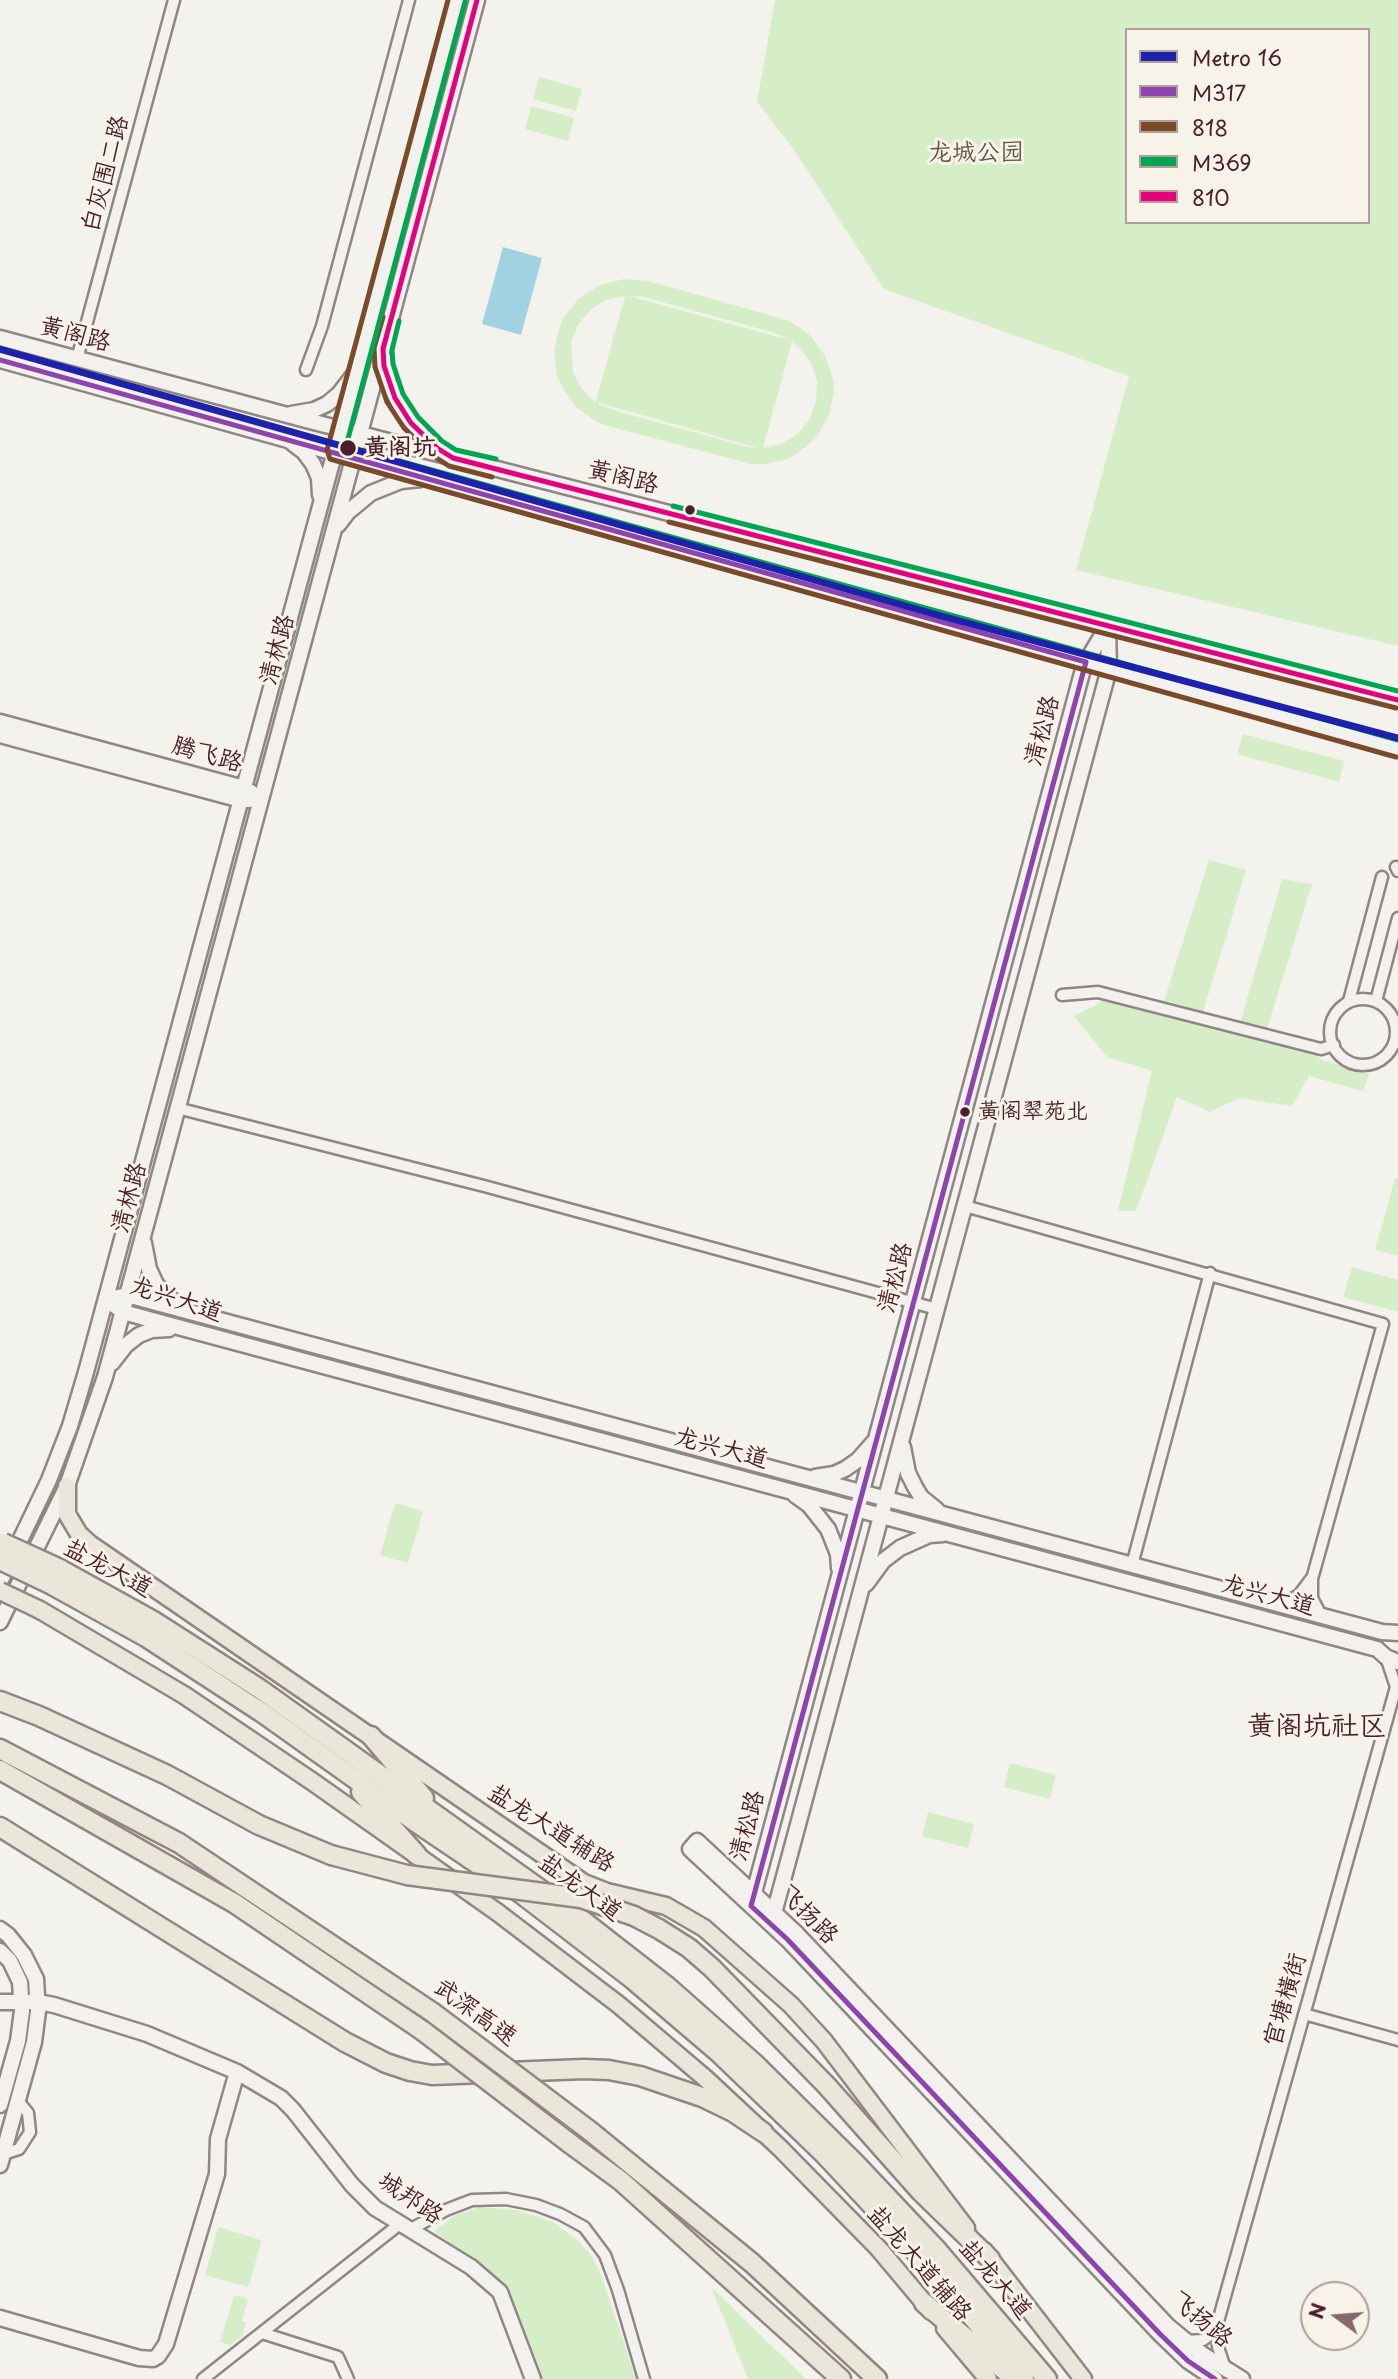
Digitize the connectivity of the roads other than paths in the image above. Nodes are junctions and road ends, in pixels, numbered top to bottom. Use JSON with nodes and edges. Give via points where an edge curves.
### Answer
{"nodes":[{"id":1,"x":174,"y":0,"type":"edge"},
{"id":2,"x":409,"y":0,"type":"edge"},
{"id":3,"x":457,"y":0,"type":"edge"},
{"id":4,"x":477,"y":0,"type":"edge"},
{"id":5,"x":388,"y":253,"type":"junction"},
{"id":6,"x":407,"y":258,"type":"junction"},
{"id":7,"x":0,"y":338,"type":"edge"},
{"id":8,"x":383,"y":349,"type":"junction"},
{"id":9,"x":77,"y":359,"type":"junction"},
{"id":10,"x":0,"y":360,"type":"edge"},
{"id":11,"x":359,"y":365,"type":"junction"},
{"id":12,"x":306,"y":370,"type":"dead end"},
{"id":13,"x":283,"y":414,"type":"junction"},
{"id":14,"x":341,"y":429,"type":"junction"},
{"id":15,"x":360,"y":433,"type":"junction"},
{"id":16,"x":277,"y":436,"type":"junction"},
{"id":17,"x":335,"y":452,"type":"junction"},
{"id":18,"x":353,"y":457,"type":"junction"},
{"id":19,"x":453,"y":458,"type":"junction"},
{"id":20,"x":432,"y":479,"type":"junction"},
{"id":21,"x":319,"y":511,"type":"junction"},
{"id":22,"x":332,"y":536,"type":"junction"},
{"id":23,"x":1108,"y":626,"type":"junction"},
{"id":24,"x":1086,"y":662,"type":"junction"},
{"id":25,"x":1110,"y":668,"type":"junction"},
{"id":26,"x":1398,"y":700,"type":"edge"},
{"id":27,"x":0,"y":722,"type":"edge"},
{"id":28,"x":0,"y":735,"type":"edge"},
{"id":29,"x":1398,"y":749,"type":"edge"},
{"id":30,"x":243,"y":794,"type":"junction"},
{"id":31,"x":261,"y":799,"type":"junction"},
{"id":32,"x":1382,"y":877,"type":"dead end"},
{"id":33,"x":1398,"y":918,"type":"edge"},
{"id":34,"x":1062,"y":995,"type":"dead end"},
{"id":35,"x":1349,"y":1001,"type":"junction"},
{"id":36,"x":1376,"y":1001,"type":"junction"},
{"id":37,"x":1397,"y":1022,"type":"edge"},
{"id":38,"x":1334,"y":1045,"type":"junction"},
{"id":39,"x":177,"y":1108,"type":"junction"},
{"id":40,"x":965,"y":1206,"type":"junction"},
{"id":41,"x":144,"y":1232,"type":"junction"},
{"id":42,"x":1210,"y":1273,"type":"junction"},
{"id":43,"x":127,"y":1295,"type":"junction"},
{"id":44,"x":106,"y":1299,"type":"junction"},
{"id":45,"x":913,"y":1302,"type":"junction"},
{"id":46,"x":937,"y":1309,"type":"junction"},
{"id":47,"x":122,"y":1312,"type":"junction"},
{"id":48,"x":192,"y":1312,"type":"junction"},
{"id":49,"x":211,"y":1318,"type":"junction"},
{"id":50,"x":187,"y":1330,"type":"junction"},
{"id":51,"x":206,"y":1335,"type":"junction"},
{"id":52,"x":105,"y":1377,"type":"junction"},
{"id":53,"x":876,"y":1439,"type":"junction"},
{"id":54,"x":902,"y":1439,"type":"junction"},
{"id":55,"x":806,"y":1477,"type":"junction"},
{"id":56,"x":67,"y":1486,"type":"junction"},
{"id":57,"x":785,"y":1490,"type":"junction"},
{"id":58,"x":862,"y":1492,"type":"junction"},
{"id":59,"x":886,"y":1499,"type":"junction"},
{"id":60,"x":857,"y":1509,"type":"junction"},
{"id":61,"x":944,"y":1514,"type":"junction"},
{"id":62,"x":881,"y":1516,"type":"junction"},
{"id":63,"x":948,"y":1533,"type":"junction"},
{"id":64,"x":1,"y":1548,"type":"edge"},
{"id":65,"x":1132,"y":1565,"type":"junction"},
{"id":66,"x":56,"y":1577,"type":"junction"},
{"id":67,"x":1312,"y":1579,"type":"junction"},
{"id":68,"x":838,"y":1581,"type":"junction"},
{"id":69,"x":0,"y":1582,"type":"edge"},
{"id":70,"x":0,"y":1591,"type":"edge"},
{"id":71,"x":860,"y":1594,"type":"junction"},
{"id":72,"x":1282,"y":1605,"type":"junction"},
{"id":73,"x":1321,"y":1615,"type":"junction"},
{"id":74,"x":0,"y":1622,"type":"edge"},
{"id":75,"x":1398,"y":1633,"type":"edge"},
{"id":76,"x":1392,"y":1660,"type":"edge"},
{"id":77,"x":1397,"y":1686,"type":"edge"},
{"id":78,"x":0,"y":1701,"type":"edge"},
{"id":79,"x":371,"y":1737,"type":"junction"},
{"id":80,"x":0,"y":1749,"type":"edge"},
{"id":81,"x":340,"y":1768,"type":"junction"},
{"id":82,"x":0,"y":1770,"type":"edge"},
{"id":83,"x":442,"y":1820,"type":"junction"},
{"id":84,"x":0,"y":1827,"type":"edge"},
{"id":85,"x":417,"y":1855,"type":"junction"},
{"id":86,"x":752,"y":1900,"type":"joint"},
{"id":87,"x":771,"y":1917,"type":"junction"},
{"id":88,"x":0,"y":1929,"type":"edge"},
{"id":89,"x":0,"y":1951,"type":"edge"},
{"id":90,"x":0,"y":2002,"type":"edge"},
{"id":91,"x":21,"y":2002,"type":"junction"},
{"id":92,"x":38,"y":2002,"type":"junction"},
{"id":93,"x":1304,"y":2014,"type":"junction"},
{"id":94,"x":1398,"y":2040,"type":"edge"},
{"id":95,"x":237,"y":2072,"type":"junction"},
{"id":96,"x":1,"y":2099,"type":"edge"},
{"id":97,"x":763,"y":2132,"type":"junction"},
{"id":98,"x":2,"y":2159,"type":"edge"},
{"id":99,"x":406,"y":2226,"type":"junction"},
{"id":100,"x":990,"y":2259,"type":"junction"},
{"id":101,"x":924,"y":2303,"type":"junction"},
{"id":102,"x":0,"y":2319,"type":"edge"},
{"id":103,"x":1217,"y":2325,"type":"junction"},
{"id":104,"x":262,"y":2333,"type":"junction"},
{"id":105,"x":1185,"y":2341,"type":"junction"},
{"id":106,"x":1221,"y":2375,"type":"edge"},
{"id":107,"x":1040,"y":2377,"type":"edge"},
{"id":108,"x":203,"y":2379,"type":"edge"},
{"id":109,"x":348,"y":2379,"type":"edge"},
{"id":110,"x":533,"y":2379,"type":"edge"},
{"id":111,"x":644,"y":2379,"type":"edge"},
{"id":112,"x":841,"y":2379,"type":"edge"},
{"id":113,"x":877,"y":2379,"type":"edge"},
{"id":114,"x":988,"y":2379,"type":"edge"},
{"id":115,"x":1015,"y":2379,"type":"edge"},
{"id":116,"x":1083,"y":2379,"type":"edge"},
{"id":117,"x":1242,"y":2379,"type":"edge"}],
"edges":[{"from":1,"to":9,"type":"street","name":"白灰围二路"},
{"from":2,"to":12,"type":"street","via":[[322,326]]},
{"from":3,"to":5,"type":"main road","name":"清林路"},
{"from":4,"to":6,"type":"main road","name":"清林路"},
{"from":5,"to":6,"type":"main road"},
{"from":5,"to":11,"type":"main road","name":"清林路"},
{"from":6,"to":8,"type":"main road","name":"清林路"},
{"from":7,"to":9,"type":"main road","name":"黄阁路"},
{"from":8,"to":15,"type":"main road","name":"清林路"},
{"from":8,"to":19,"type":"main road","via":[[389,383],[403,411],[423,436]]},
{"from":9,"to":13,"type":"main road","name":"黄阁路"},
{"from":10,"to":16,"type":"main road","name":"黄阁路"},
{"from":11,"to":13,"type":"main road","via":[[327,404]]},
{"from":11,"to":14,"type":"main road","name":"清林路"},
{"from":13,"to":14,"type":"main road","name":"黄阁路"},
{"from":14,"to":15,"type":"main road","name":"黄阁路"},
{"from":14,"to":17,"type":"main road","name":"清林路"},
{"from":15,"to":18,"type":"main road","name":"清林路"},
{"from":15,"to":19,"type":"main road","name":"黄阁路"},
{"from":16,"to":17,"type":"main road","name":"黄阁路"},
{"from":16,"to":21,"type":"main road","via":[[304,452],[313,464],[319,478]]},
{"from":17,"to":18,"type":"main road","name":"黄阁路"},
{"from":17,"to":21,"type":"main road","name":"清林路"},
{"from":18,"to":20,"type":"main road","name":"黄阁路"},
{"from":18,"to":22,"type":"main road","name":"清林路"},
{"from":19,"to":23,"type":"main road","name":"黄阁路"},
{"from":20,"to":22,"type":"main road","via":[[401,481],[371,494],[348,512]]},
{"from":20,"to":24,"type":"main road","name":"黄阁路"},
{"from":21,"to":30,"type":"main road","name":"清林路"},
{"from":22,"to":31,"type":"main road","name":"清林路"},
{"from":23,"to":24,"type":"main road","name":"清松路"},
{"from":23,"to":25,"type":"main road","name":"清松路"},
{"from":23,"to":26,"type":"main road","name":"黄阁路"},
{"from":24,"to":25,"type":"main road","name":"黄阁路"},
{"from":24,"to":45,"type":"main road","name":"清松路"},
{"from":25,"to":29,"type":"main road","name":"黄阁路"},
{"from":25,"to":40,"type":"main road","name":"清松路"},
{"from":27,"to":30,"type":"main road","name":"腾飞路"},
{"from":28,"to":30,"type":"main road","name":"腾飞路"},
{"from":30,"to":31,"type":"main road","name":"腾飞路"},
{"from":30,"to":44,"type":"main road","name":"清林路"},
{"from":31,"to":39,"type":"main road","name":"清林路"},
{"from":32,"to":35,"type":"street"},
{"from":33,"to":36,"type":"street"},
{"from":34,"to":38,"type":"street","via":[[1098,992],[1321,1049]]},
{"from":35,"to":36,"type":"street"},
{"from":35,"to":38,"type":"street","via":[[1334,1016]]},
{"from":36,"to":37,"type":"street"},
{"from":37,"to":38,"type":"street","via":[[1391,1049],[1374,1063],[1352,1063]]},
{"from":39,"to":41,"type":"main road","name":"清林路"},
{"from":39,"to":45,"type":"street"},
{"from":40,"to":42,"type":"street"},
{"from":40,"to":46,"type":"main road","name":"清松路"},
{"from":41,"to":43,"type":"main road","name":"清林路"},
{"from":41,"to":48,"type":"main road","via":[[144,1251],[156,1283],[176,1304]]},
{"from":42,"to":65,"type":"street"},
{"from":42,"to":67,"type":"street","via":[[1383,1324]]},
{"from":43,"to":44,"type":"main road","name":"龙兴大道"},
{"from":43,"to":47,"type":"main road","name":"清林路"},
{"from":43,"to":48,"type":"main road","name":"龙兴大道"},
{"from":44,"to":47,"type":"main road","name":"龙兴大道"},
{"from":44,"to":69,"type":"main road","name":"清林路","via":[[69,1426]]},
{"from":45,"to":46,"type":"street"},
{"from":45,"to":53,"type":"main road","name":"清松路"},
{"from":46,"to":54,"type":"main road","name":"清松路"},
{"from":47,"to":50,"type":"main road","name":"龙兴大道"},
{"from":47,"to":52,"type":"main road","name":"清林路"},
{"from":48,"to":49,"type":"main road","name":"龙兴大道"},
{"from":49,"to":51,"type":"main road"},
{"from":49,"to":55,"type":"main road","name":"龙兴大道"},
{"from":50,"to":51,"type":"main road","name":"龙兴大道"},
{"from":50,"to":52,"type":"main road","via":[[152,1330],[139,1335],[114,1359]]},
{"from":51,"to":57,"type":"main road","name":"龙兴大道"},
{"from":52,"to":56,"type":"main road"},
{"from":53,"to":55,"type":"main road","via":[[845,1469]]},
{"from":53,"to":58,"type":"main road","name":"清松路"},
{"from":54,"to":59,"type":"main road","name":"清松路"},
{"from":54,"to":61,"type":"main road","via":[[903,1457],[915,1487]]},
{"from":55,"to":58,"type":"main road","name":"龙兴大道"},
{"from":56,"to":74,"type":"main road"},
{"from":56,"to":79,"type":"main road","name":"盐龙大道辅路","via":[[67,1514],[84,1539]]},
{"from":57,"to":60,"type":"main road","name":"龙兴大道"},
{"from":57,"to":68,"type":"main road","via":[[809,1505],[828,1529],[838,1554]]},
{"from":58,"to":59,"type":"main road","name":"龙兴大道"},
{"from":58,"to":60,"type":"main road","name":"清松路"},
{"from":59,"to":61,"type":"main road","name":"龙兴大道"},
{"from":59,"to":62,"type":"main road","name":"清松路"},
{"from":60,"to":62,"type":"main road","name":"龙兴大道"},
{"from":60,"to":68,"type":"main road","name":"清松路"},
{"from":61,"to":65,"type":"main road","name":"龙兴大道"},
{"from":62,"to":63,"type":"main road","name":"龙兴大道"},
{"from":62,"to":71,"type":"main road","name":"清松路"},
{"from":63,"to":71,"type":"main road","via":[[929,1535],[900,1548],[883,1561]]},
{"from":63,"to":76,"type":"main road","name":"龙兴大道","via":[[1377,1648]]},
{"from":64,"to":66,"type":"highway","name":"盐龙大道","bridge":true},
{"from":65,"to":72,"type":"main road","name":"龙兴大道"},
{"from":66,"to":81,"type":"highway","name":"盐龙大道"},
{"from":66,"to":83,"type":"highway","name":"盐龙大道","via":[[209,1655]]},
{"from":67,"to":72,"type":"street"},
{"from":67,"to":73,"type":"street","via":[[1312,1598]]},
{"from":68,"to":86,"type":"main road","name":"清松路"},
{"from":70,"to":85,"type":"main road","name":"盐龙大道辅路","bridge":true,"via":[[184,1695]]},
{"from":71,"to":87,"type":"main road","name":"清松路"},
{"from":72,"to":73,"type":"main road","name":"龙兴大道"},
{"from":73,"to":75,"type":"main road","name":"龙兴大道"},
{"from":76,"to":77,"type":"street","name":"官塘横街"},
{"from":77,"to":93,"type":"street","name":"官塘横街"},
{"from":78,"to":100,"type":"highway","bridge":true,"via":[[331,1855],[407,1875],[581,1898],[659,1929],[712,1968]]},
{"from":79,"to":83,"type":"highway"},
{"from":79,"to":100,"type":"main road","name":"盐龙大道辅路","via":[[584,1883],[666,1906],[704,1928],[824,2041]]},
{"from":80,"to":113,"type":"highway","name":"武深高速","bridge":true,"via":[[179,1843],[432,2012],[590,2131],[752,2263]]},
{"from":81,"to":85,"type":"highway"},
{"from":81,"to":107,"type":"highway","name":"盐龙大道","via":[[519,1892],[710,2045],[878,2211],[972,2316]]},
{"from":82,"to":112,"type":"highway","name":"武深高速","bridge":true,"via":[[234,1903],[423,2031],[621,2181]]},
{"from":83,"to":107,"type":"highway","name":"盐龙大道","via":[[621,1949],[754,2063],[899,2208],[984,2303]]},
{"from":84,"to":97,"type":"highway","via":[[333,2035],[386,2063],[432,2075],[609,2070],[702,2097]]},
{"from":85,"to":97,"type":"main road","name":"盐龙大道辅路","via":[[619,2005]]},
{"from":86,"to":87,"type":"main road","name":"飞扬路"},
{"from":87,"to":105,"type":"main road","name":"飞扬路","via":[[797,1934]]},
{"from":87,"to":106,"type":"main road","name":"飞扬路","via":[[1160,2334],[1188,2361]]},
{"from":88,"to":92,"type":"main road","via":[[24,1955],[36,1979]]},
{"from":89,"to":91,"type":"main road","via":[[20,1982]]},
{"from":90,"to":91,"type":"main road"},
{"from":91,"to":92,"type":"main road","name":"城邦路"},
{"from":91,"to":96,"type":"main road","via":[[18,2041]]},
{"from":92,"to":95,"type":"main road","name":"城邦路","via":[[147,2034]]},
{"from":92,"to":98,"type":"main road","via":[[34,2042]]},
{"from":93,"to":94,"type":"street"},
{"from":93,"to":103,"type":"street","name":"官塘横街"},
{"from":95,"to":99,"type":"main road","name":"城邦路","via":[[288,2104],[352,2185],[375,2208]]},
{"from":95,"to":102,"type":"main road","via":[[218,2139],[217,2174],[166,2344],[158,2356],[131,2357]]},
{"from":97,"to":101,"type":"main road","name":"盐龙大道辅路","via":[[879,2249]]},
{"from":99,"to":104,"type":"street"},
{"from":99,"to":110,"type":"main road","name":"城邦路","via":[[471,2267],[500,2292]]},
{"from":99,"to":111,"type":"street","via":[[472,2200],[506,2199],[536,2205],[584,2227],[605,2255]]},
{"from":100,"to":116,"type":"main road","name":"盐龙大道辅路"},
{"from":101,"to":114,"type":"main road","name":"盐龙大道辅路"},
{"from":101,"to":115,"type":"highway"},
{"from":103,"to":105,"type":"street","via":[[1203,2340]]},
{"from":103,"to":106,"type":"street","name":"官塘横街"},
{"from":104,"to":108,"type":"street"},
{"from":104,"to":109,"type":"street","via":[[338,2357]]},
{"from":105,"to":106,"type":"main road","name":"飞扬路"},
{"from":106,"to":117,"type":"main road","name":"飞扬路"}]}
